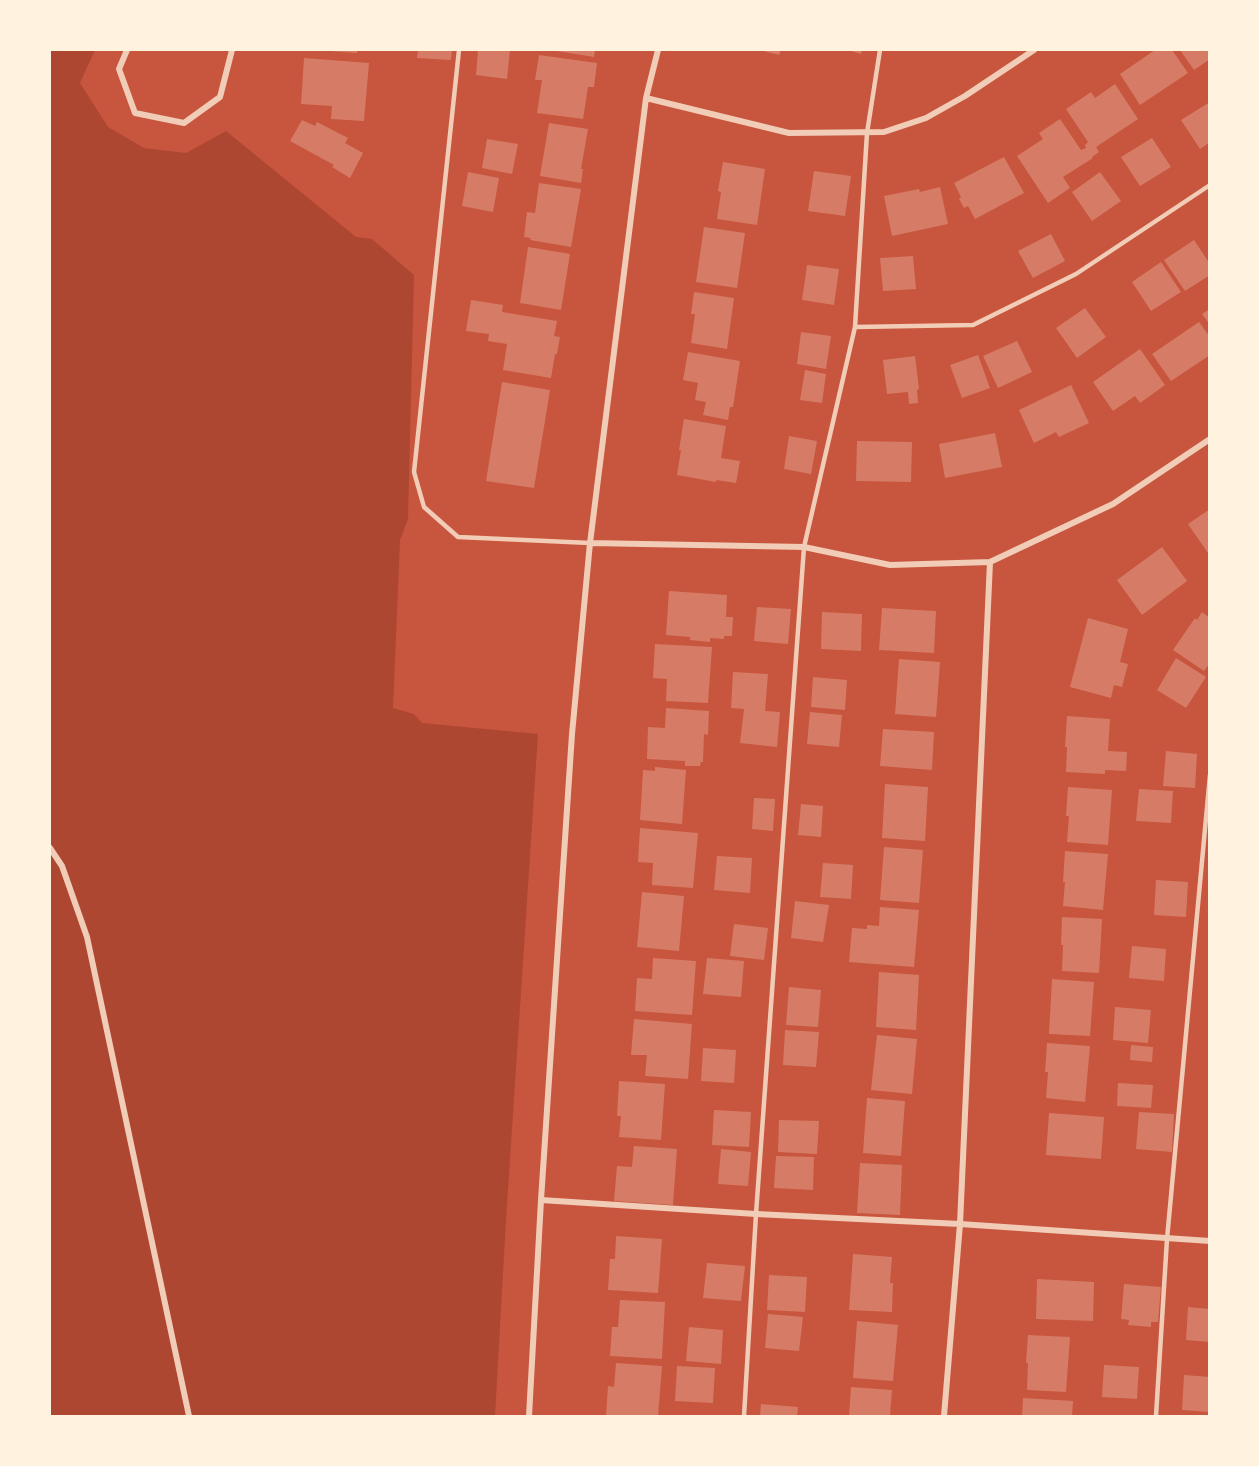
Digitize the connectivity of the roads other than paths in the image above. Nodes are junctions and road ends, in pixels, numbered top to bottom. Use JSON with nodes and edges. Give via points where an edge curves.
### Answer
{"nodes":[{"id":1,"x":127,"y":50,"type":"edge"},
{"id":2,"x":232,"y":50,"type":"edge"},
{"id":3,"x":459,"y":50,"type":"edge"},
{"id":4,"x":658,"y":50,"type":"edge"},
{"id":5,"x":880,"y":50,"type":"edge"},
{"id":6,"x":1034,"y":50,"type":"edge"},
{"id":7,"x":646,"y":98,"type":"junction"},
{"id":8,"x":867,"y":133,"type":"junction"},
{"id":9,"x":1209,"y":185,"type":"edge"},
{"id":10,"x":855,"y":327,"type":"junction"},
{"id":11,"x":1209,"y":439,"type":"edge"},
{"id":12,"x":590,"y":543,"type":"junction"},
{"id":13,"x":804,"y":547,"type":"junction"},
{"id":14,"x":990,"y":562,"type":"junction"},
{"id":15,"x":1209,"y":775,"type":"edge"},
{"id":16,"x":50,"y":849,"type":"edge"},
{"id":17,"x":540,"y":1200,"type":"junction"},
{"id":18,"x":756,"y":1214,"type":"junction"},
{"id":19,"x":960,"y":1224,"type":"junction"},
{"id":20,"x":1167,"y":1239,"type":"junction"},
{"id":21,"x":1209,"y":1241,"type":"edge"},
{"id":22,"x":189,"y":1416,"type":"edge"},
{"id":23,"x":529,"y":1416,"type":"edge"},
{"id":24,"x":744,"y":1416,"type":"edge"},
{"id":25,"x":944,"y":1416,"type":"edge"},
{"id":26,"x":1156,"y":1416,"type":"edge"}],
"edges":[{"from":1,"to":2,"type":"street","via":[[119,69],[135,113],[184,123],[220,97]]},
{"from":3,"to":12,"type":"lane","via":[[414,472],[424,507],[458,537]]},
{"from":4,"to":7,"type":"street"},
{"from":5,"to":8,"type":"lane"},
{"from":6,"to":8,"type":"street","via":[[926,118],[884,132]]},
{"from":7,"to":8,"type":"street","via":[[789,133]]},
{"from":7,"to":12,"type":"street"},
{"from":8,"to":10,"type":"lane"},
{"from":9,"to":10,"type":"lane","via":[[1076,274],[973,325]]},
{"from":10,"to":13,"type":"lane"},
{"from":11,"to":14,"type":"street","via":[[1113,504]]},
{"from":12,"to":13,"type":"street"},
{"from":12,"to":17,"type":"street","via":[[572,734]]},
{"from":13,"to":14,"type":"street","via":[[890,565]]},
{"from":13,"to":18,"type":"lane"},
{"from":14,"to":19,"type":"street"},
{"from":15,"to":20,"type":"lane"},
{"from":16,"to":22,"type":"street","via":[[62,866],[87,938]]},
{"from":17,"to":18,"type":"street"},
{"from":17,"to":23,"type":"street"},
{"from":18,"to":19,"type":"street"},
{"from":18,"to":24,"type":"lane"},
{"from":19,"to":20,"type":"street"},
{"from":19,"to":25,"type":"street"},
{"from":20,"to":21,"type":"street"},
{"from":20,"to":26,"type":"lane"}]}
